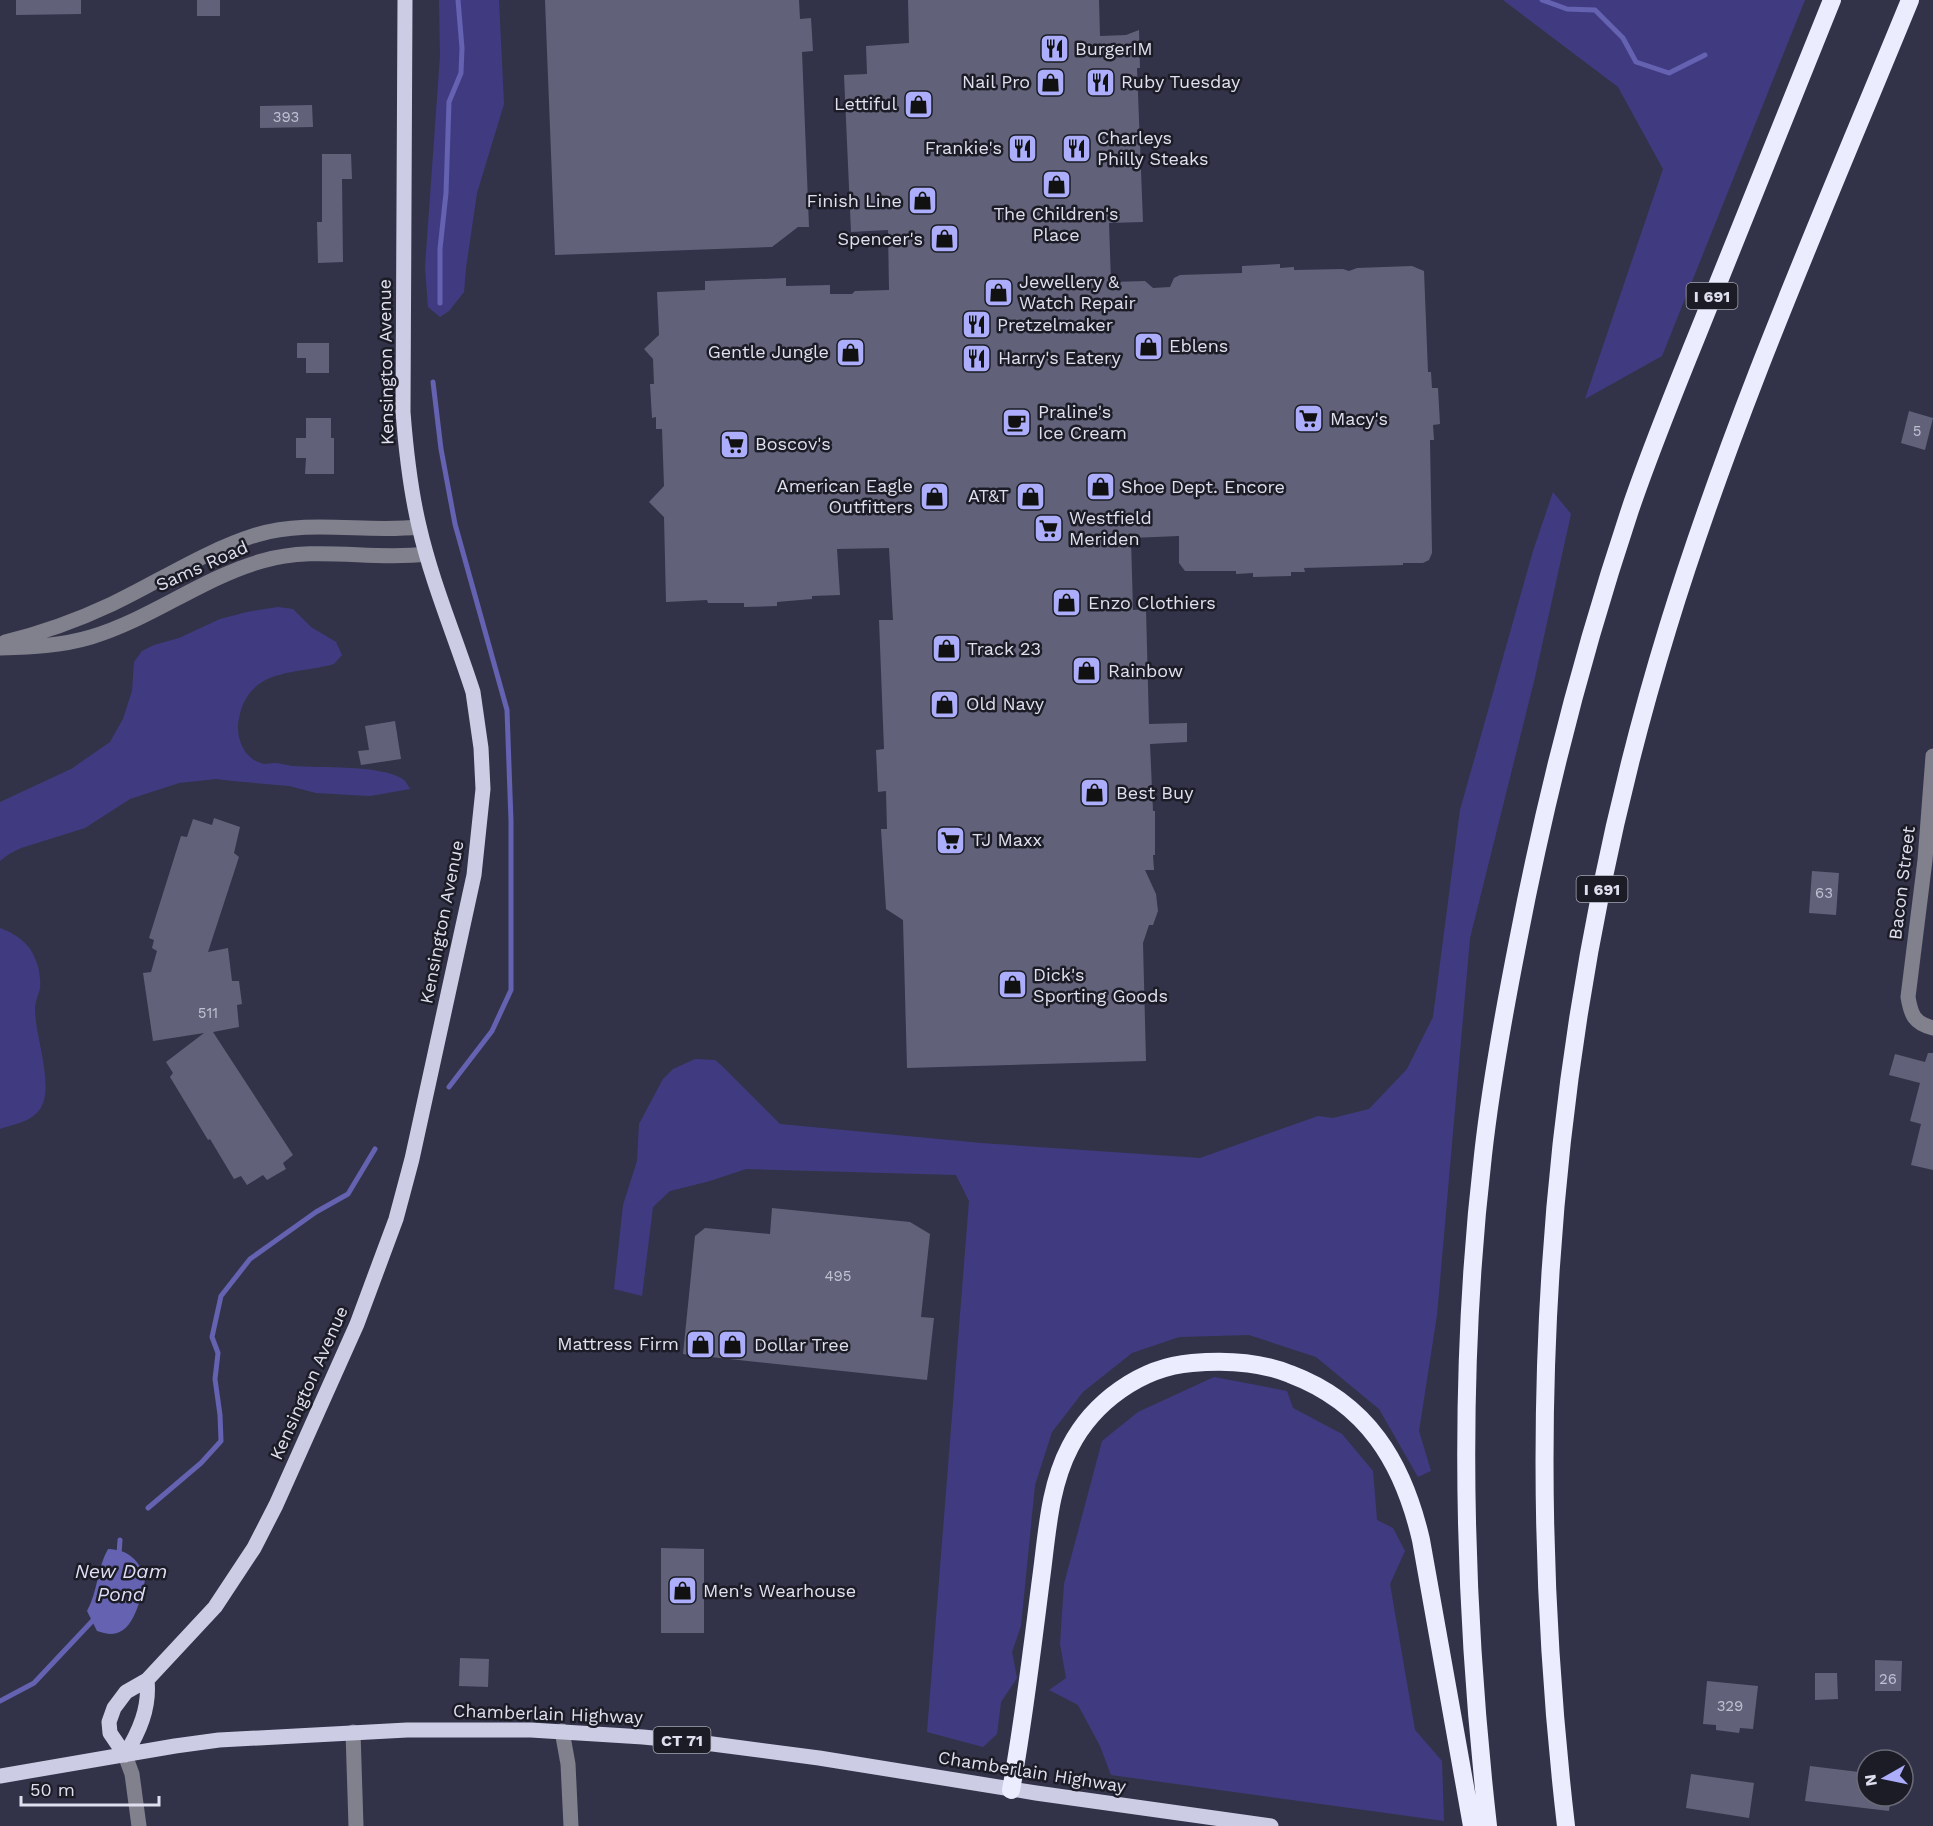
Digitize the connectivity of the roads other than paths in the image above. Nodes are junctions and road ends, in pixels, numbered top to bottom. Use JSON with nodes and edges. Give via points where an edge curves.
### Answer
{"nodes":[{"id":1,"x":405,"y":0,"type":"edge"},
{"id":2,"x":1833,"y":0,"type":"edge"},
{"id":3,"x":1910,"y":0,"type":"edge"},
{"id":4,"x":419,"y":527,"type":"junction"},
{"id":5,"x":426,"y":554,"type":"junction"},
{"id":6,"x":0,"y":643,"type":"edge"},
{"id":7,"x":0,"y":648,"type":"edge"},
{"id":8,"x":1933,"y":756,"type":"edge"},
{"id":9,"x":1933,"y":1028,"type":"edge"},
{"id":10,"x":147,"y":1680,"type":"junction"},
{"id":11,"x":562,"y":1731,"type":"junction"},
{"id":12,"x":353,"y":1732,"type":"junction"},
{"id":13,"x":125,"y":1755,"type":"junction"},
{"id":14,"x":0,"y":1776,"type":"edge"},
{"id":15,"x":1011,"y":1790,"type":"junction"},
{"id":16,"x":138,"y":1826,"type":"edge"},
{"id":17,"x":356,"y":1826,"type":"edge"},
{"id":18,"x":571,"y":1826,"type":"edge"},
{"id":19,"x":1271,"y":1826,"type":"edge"},
{"id":20,"x":1472,"y":1826,"type":"edge"},
{"id":21,"x":1488,"y":1826,"type":"edge"},
{"id":22,"x":1566,"y":1826,"type":"edge"}],
"edges":[{"from":1,"to":4,"type":"main road","name":"Kensington Avenue","via":[[403,412]]},
{"from":2,"to":21,"type":"highway","number":"I 691","via":[[1714,291],[1632,506],[1571,706],[1513,968],[1483,1157],[1468,1366],[1468,1576]]},
{"from":3,"to":22,"type":"highway","number":"I 691","via":[[1757,376],[1683,578],[1635,746],[1590,943],[1561,1152],[1544,1393],[1547,1606]]},
{"from":4,"to":5,"type":"main road","name":"Kensington Avenue"},
{"from":4,"to":6,"type":"street","name":"Sams Road","via":[[323,526],[258,535],[222,547],[83,616]]},
{"from":5,"to":7,"type":"street","name":"Sams Road","via":[[304,555],[265,560],[232,571],[91,637],[63,644]]},
{"from":5,"to":10,"type":"main road","name":"Kensington Avenue","via":[[472,692],[483,789],[474,875],[412,1159],[396,1219],[357,1324],[276,1505],[242,1568],[215,1607]]},
{"from":8,"to":9,"type":"street","name":"Bacon Street","via":[[1908,997],[1911,1014]]},
{"from":10,"to":13,"type":"main road","via":[[146,1707]]},
{"from":10,"to":13,"type":"main road","name":"Kensington Avenue","via":[[126,1692],[109,1722],[110,1733]]},
{"from":11,"to":12,"type":"main road","name":"Chamberlain Highway","number":"CT 71"},
{"from":11,"to":15,"type":"main road","name":"Chamberlain Highway","number":"CT 71","via":[[705,1743]]},
{"from":11,"to":18,"type":"street"},
{"from":12,"to":13,"type":"main road","name":"Chamberlain Highway","number":"CT 71","via":[[219,1740]]},
{"from":12,"to":17,"type":"street"},
{"from":13,"to":14,"type":"main road","name":"Chamberlain Highway","number":"CT 71"},
{"from":13,"to":16,"type":"street","via":[[134,1784]]},
{"from":15,"to":19,"type":"main road","name":"Chamberlain Highway","number":"CT 71"},
{"from":15,"to":20,"type":"highway","via":[[1052,1507],[1070,1446],[1095,1412],[1137,1379],[1184,1363],[1242,1362],[1286,1372],[1331,1396],[1366,1423],[1395,1463],[1421,1540]]}]}
